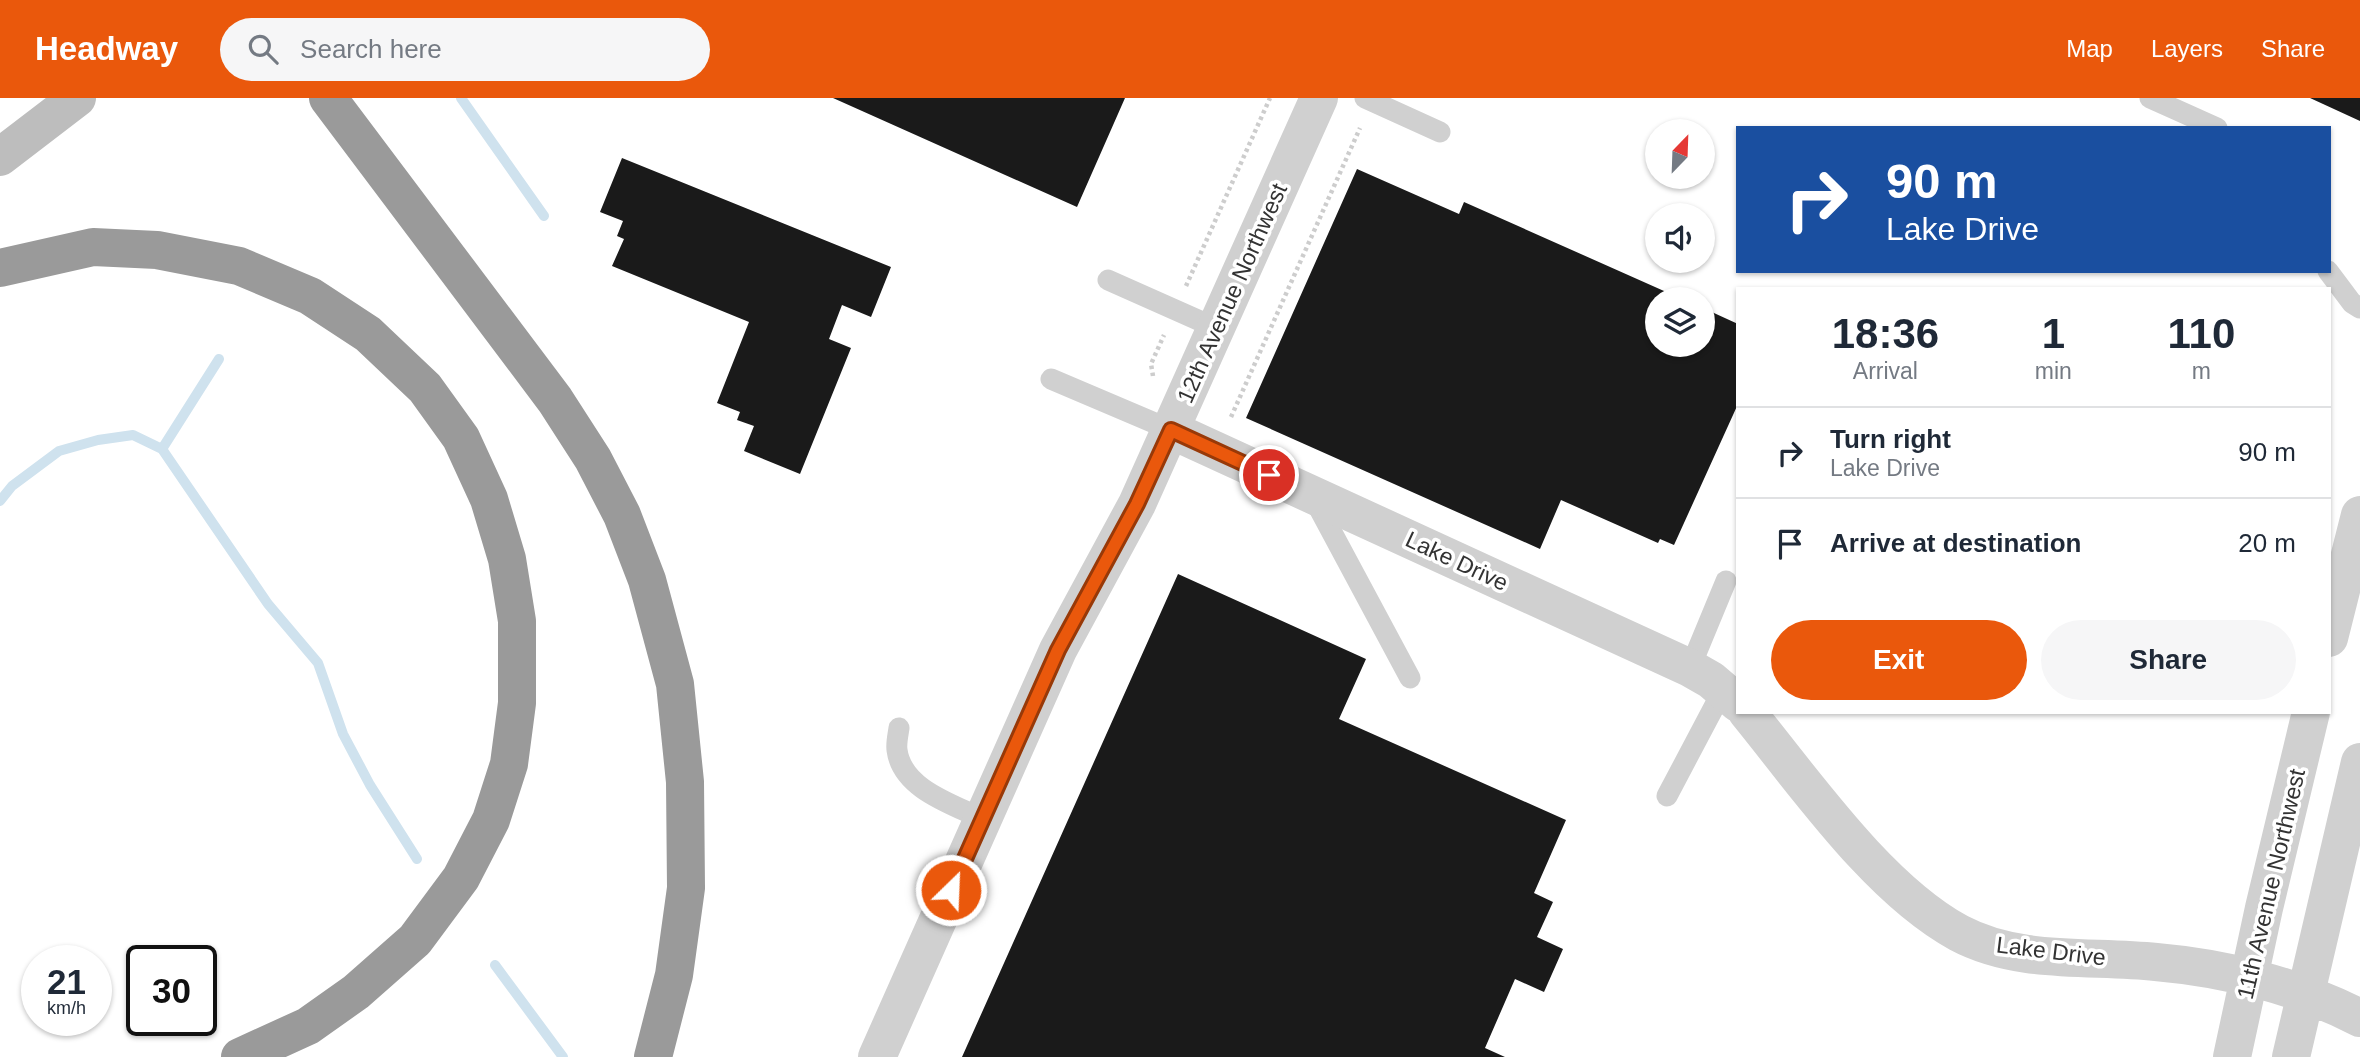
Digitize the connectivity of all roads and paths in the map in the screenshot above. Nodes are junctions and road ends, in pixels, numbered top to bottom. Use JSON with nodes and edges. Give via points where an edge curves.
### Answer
{"nodes":[{"id":1,"x":77,"y":98,"type":"edge"},
{"id":2,"x":328,"y":98,"type":"edge"},
{"id":3,"x":1270,"y":98,"type":"edge"},
{"id":4,"x":1318,"y":98,"type":"edge"},
{"id":5,"x":2150,"y":98,"type":"edge"},
{"id":6,"x":1369,"y":100,"type":"edge"},
{"id":7,"x":2213,"y":126,"type":"edge"},
{"id":8,"x":1440,"y":132,"type":"dead end"},
{"id":9,"x":0,"y":157,"type":"edge"},
{"id":10,"x":0,"y":268,"type":"edge"},
{"id":11,"x":2330,"y":273,"type":"edge"},
{"id":12,"x":1108,"y":280,"type":"dead end"},
{"id":13,"x":2360,"y":308,"type":"edge"},
{"id":14,"x":1176,"y":310,"type":"junction"},
{"id":15,"x":1216,"y":328,"type":"junction"},
{"id":16,"x":1051,"y":379,"type":"dead end"},
{"id":17,"x":1160,"y":384,"type":"dead end"},
{"id":18,"x":1231,"y":416,"type":"dead end"},
{"id":19,"x":1171,"y":430,"type":"junction"},
{"id":20,"x":1312,"y":495,"type":"junction"},
{"id":21,"x":2360,"y":515,"type":"edge"},
{"id":22,"x":1726,"y":581,"type":"dead end"},
{"id":23,"x":2331,"y":630,"type":"edge"},
{"id":24,"x":1690,"y":667,"type":"junction"},
{"id":25,"x":1410,"y":678,"type":"dead end"},
{"id":26,"x":1736,"y":702,"type":"edge"},
{"id":27,"x":1746,"y":714,"type":"edge"},
{"id":28,"x":2311,"y":714,"type":"edge"},
{"id":29,"x":899,"y":728,"type":"dead end"},
{"id":30,"x":2360,"y":762,"type":"edge"},
{"id":31,"x":1667,"y":796,"type":"dead end"},
{"id":32,"x":983,"y":819,"type":"junction"},
{"id":33,"x":2249,"y":978,"type":"junction"},
{"id":34,"x":2305,"y":995,"type":"junction"},
{"id":35,"x":2360,"y":1018,"type":"edge"},
{"id":36,"x":240,"y":1057,"type":"edge"},
{"id":37,"x":653,"y":1057,"type":"edge"},
{"id":38,"x":877,"y":1057,"type":"edge"},
{"id":39,"x":2232,"y":1057,"type":"edge"},
{"id":40,"x":2291,"y":1057,"type":"edge"}],
"edges":[{"from":1,"to":9,"type":"main road"},
{"from":2,"to":37,"type":"highway","via":[[555,400],[617,504],[647,580],[675,684],[685,782],[685,888],[674,975]]},
{"from":3,"to":14,"type":"path"},
{"from":4,"to":15,"type":"street","name":"12th Avenue Northwest"},
{"from":5,"to":7,"type":"lane"},
{"from":6,"to":8,"type":"lane"},
{"from":6,"to":18,"type":"path"},
{"from":10,"to":36,"type":"highway","via":[[93,247],[157,250],[239,266],[310,296],[368,334],[425,388],[461,438],[489,499],[507,559],[517,621],[517,703],[509,764],[491,820],[461,878],[415,940],[309,1026]]},
{"from":11,"to":13,"type":"lane"},
{"from":12,"to":14,"type":"lane"},
{"from":14,"to":15,"type":"lane"},
{"from":14,"to":17,"type":"path","via":[[1152,364],[1154,379]]},
{"from":15,"to":19,"type":"street","name":"12th Avenue Northwest"},
{"from":16,"to":19,"type":"lane"},
{"from":19,"to":20,"type":"street","name":"Lake Drive"},
{"from":19,"to":32,"type":"street","name":"12th Avenue Northwest","via":[[1137,504],[1058,650]]},
{"from":20,"to":24,"type":"street","name":"Lake Drive"},
{"from":20,"to":25,"type":"lane"},
{"from":21,"to":23,"type":"street"},
{"from":22,"to":24,"type":"lane"},
{"from":24,"to":26,"type":"street","name":"Lake Drive"},
{"from":26,"to":31,"type":"lane"},
{"from":27,"to":33,"type":"street","name":"Lake Drive","via":[[1878,868],[1927,914],[1961,934],[2028,954],[2158,962]]},
{"from":28,"to":33,"type":"street","name":"11th Avenue Northwest"},
{"from":29,"to":32,"type":"lane","via":[[902,768],[917,785]]},
{"from":30,"to":34,"type":"street"},
{"from":32,"to":38,"type":"street","name":"12th Avenue Northwest"},
{"from":33,"to":34,"type":"street","name":"Lake Drive"},
{"from":33,"to":39,"type":"street","name":"11th Avenue Northwest"},
{"from":34,"to":35,"type":"street","name":"Lake Drive"},
{"from":34,"to":40,"type":"street"}]}
